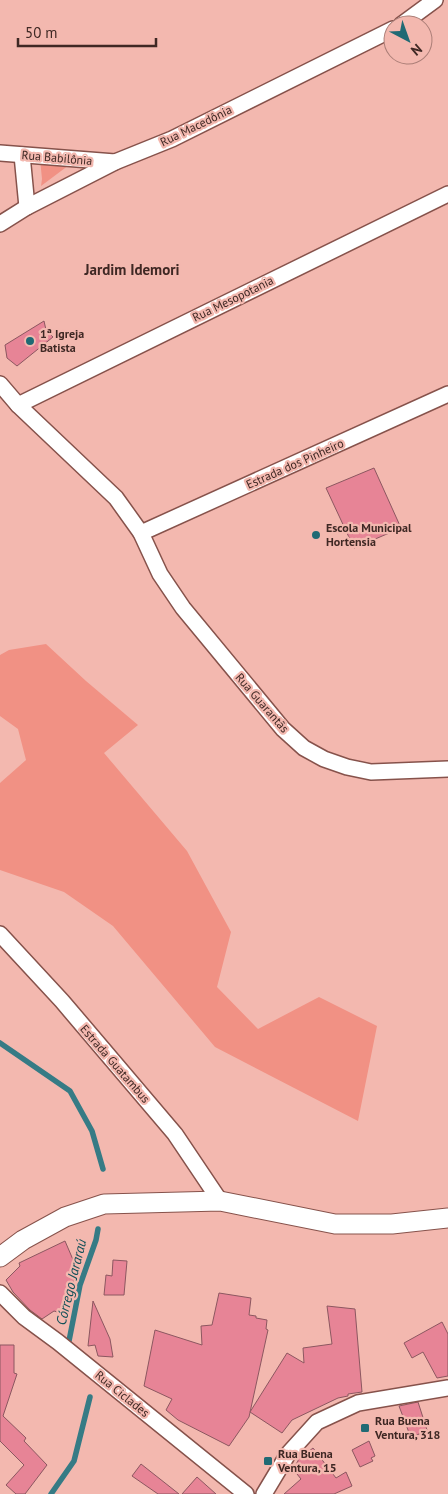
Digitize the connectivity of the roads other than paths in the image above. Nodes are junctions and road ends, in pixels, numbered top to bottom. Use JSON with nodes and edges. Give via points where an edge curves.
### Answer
{"nodes":[{"id":1,"x":435,"y":0,"type":"edge"},
{"id":2,"x":415,"y":15,"type":"edge"},
{"id":3,"x":383,"y":34,"type":"edge"},
{"id":4,"x":0,"y":153,"type":"edge"},
{"id":5,"x":22,"y":155,"type":"junction"},
{"id":6,"x":115,"y":162,"type":"junction"},
{"id":7,"x":448,"y":194,"type":"edge"},
{"id":8,"x":26,"y":208,"type":"junction"},
{"id":9,"x":0,"y":224,"type":"edge"},
{"id":10,"x":0,"y":384,"type":"edge"},
{"id":11,"x":448,"y":394,"type":"edge"},
{"id":12,"x":18,"y":405,"type":"junction"},
{"id":13,"x":141,"y":533,"type":"junction"},
{"id":14,"x":448,"y":769,"type":"edge"},
{"id":15,"x":0,"y":934,"type":"edge"},
{"id":16,"x":220,"y":1201,"type":"junction"},
{"id":17,"x":448,"y":1218,"type":"edge"},
{"id":18,"x":0,"y":1257,"type":"edge"},
{"id":19,"x":0,"y":1293,"type":"edge"},
{"id":20,"x":448,"y":1388,"type":"edge"},
{"id":21,"x":246,"y":1494,"type":"edge"},
{"id":22,"x":264,"y":1494,"type":"edge"}],
"edges":[{"from":1,"to":2,"type":"street"},
{"from":3,"to":6,"type":"street","name":"Rua Macedônia","via":[[172,139]]},
{"from":4,"to":5,"type":"street","name":"Rua Babilônia"},
{"from":5,"to":6,"type":"street","name":"Rua Babilônia"},
{"from":5,"to":8,"type":"street"},
{"from":6,"to":8,"type":"street","name":"Rua Macedônia"},
{"from":7,"to":12,"type":"street","name":"Rua Mesopotania"},
{"from":8,"to":9,"type":"street","name":"Rua Macedônia"},
{"from":10,"to":12,"type":"street"},
{"from":11,"to":13,"type":"street","name":"Estrada dos Pinheiro"},
{"from":12,"to":13,"type":"street","via":[[116,498]]},
{"from":13,"to":14,"type":"street","name":"Rua Guarantãs","via":[[160,574],[183,608],[283,729],[304,748],[324,759],[371,772]]},
{"from":15,"to":16,"type":"street","name":"Estrada Guatambus","via":[[62,1001],[175,1134]]},
{"from":16,"to":17,"type":"street","via":[[335,1224],[392,1224]]},
{"from":16,"to":18,"type":"street","via":[[104,1204],[65,1217]]},
{"from":19,"to":21,"type":"street","name":"Rua Ciclades","via":[[24,1318]]},
{"from":20,"to":22,"type":"street","via":[[358,1402],[317,1422],[288,1454]]}]}
